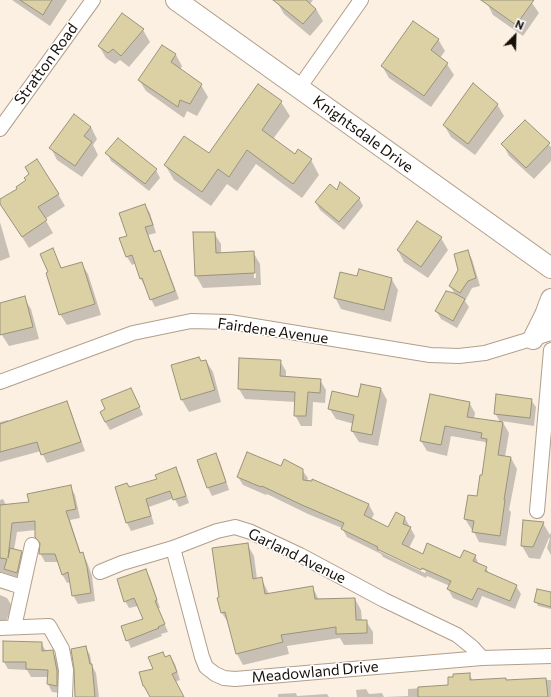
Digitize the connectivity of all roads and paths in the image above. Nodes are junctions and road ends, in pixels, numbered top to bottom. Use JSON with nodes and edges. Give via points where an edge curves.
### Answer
{"nodes":[{"id":1,"x":92,"y":0,"type":"edge"},
{"id":2,"x":176,"y":0,"type":"edge"},
{"id":3,"x":361,"y":0,"type":"edge"},
{"id":4,"x":299,"y":88,"type":"junction"},
{"id":5,"x":0,"y":129,"type":"edge"},
{"id":6,"x":550,"y":271,"type":"edge"},
{"id":7,"x":551,"y":299,"type":"edge"},
{"id":8,"x":542,"y":336,"type":"edge"},
{"id":9,"x":551,"y":350,"type":"edge"},
{"id":10,"x":0,"y":382,"type":"edge"},
{"id":11,"x":537,"y":511,"type":"dead end"},
{"id":12,"x":32,"y":545,"type":"dead end"},
{"id":13,"x":173,"y":548,"type":"junction"},
{"id":14,"x":100,"y":572,"type":"dead end"},
{"id":15,"x":0,"y":580,"type":"edge"},
{"id":16,"x":22,"y":587,"type":"junction"},
{"id":17,"x":14,"y":627,"type":"junction"},
{"id":18,"x":0,"y":628,"type":"edge"},
{"id":19,"x":551,"y":656,"type":"edge"},
{"id":20,"x":482,"y":658,"type":"junction"},
{"id":21,"x":65,"y":697,"type":"edge"}],
"edges":[{"from":1,"to":5,"type":"street","name":"Stratton Road"},
{"from":2,"to":4,"type":"main road","name":"Knightsdale Drive"},
{"from":3,"to":4,"type":"street"},
{"from":4,"to":6,"type":"main road","name":"Knightsdale Drive"},
{"from":7,"to":8,"type":"main road","via":[[545,315]]},
{"from":8,"to":10,"type":"street","name":"Fairdene Avenue","via":[[485,353],[459,356],[430,355],[230,322],[191,321],[133,333]]},
{"from":9,"to":11,"type":"street"},
{"from":12,"to":16,"type":"street"},
{"from":13,"to":14,"type":"street","name":"Garland Avenue"},
{"from":13,"to":20,"type":"street","name":"Garland Avenue","via":[[234,527],[251,532],[457,636]]},
{"from":13,"to":20,"type":"street","name":"Meadowland Drive","via":[[202,657],[206,667],[224,678]]},
{"from":15,"to":16,"type":"street"},
{"from":16,"to":17,"type":"street"},
{"from":17,"to":18,"type":"street"},
{"from":17,"to":21,"type":"street","via":[[49,626],[62,649],[66,670]]},
{"from":19,"to":20,"type":"street","name":"Meadowland Drive"}]}
